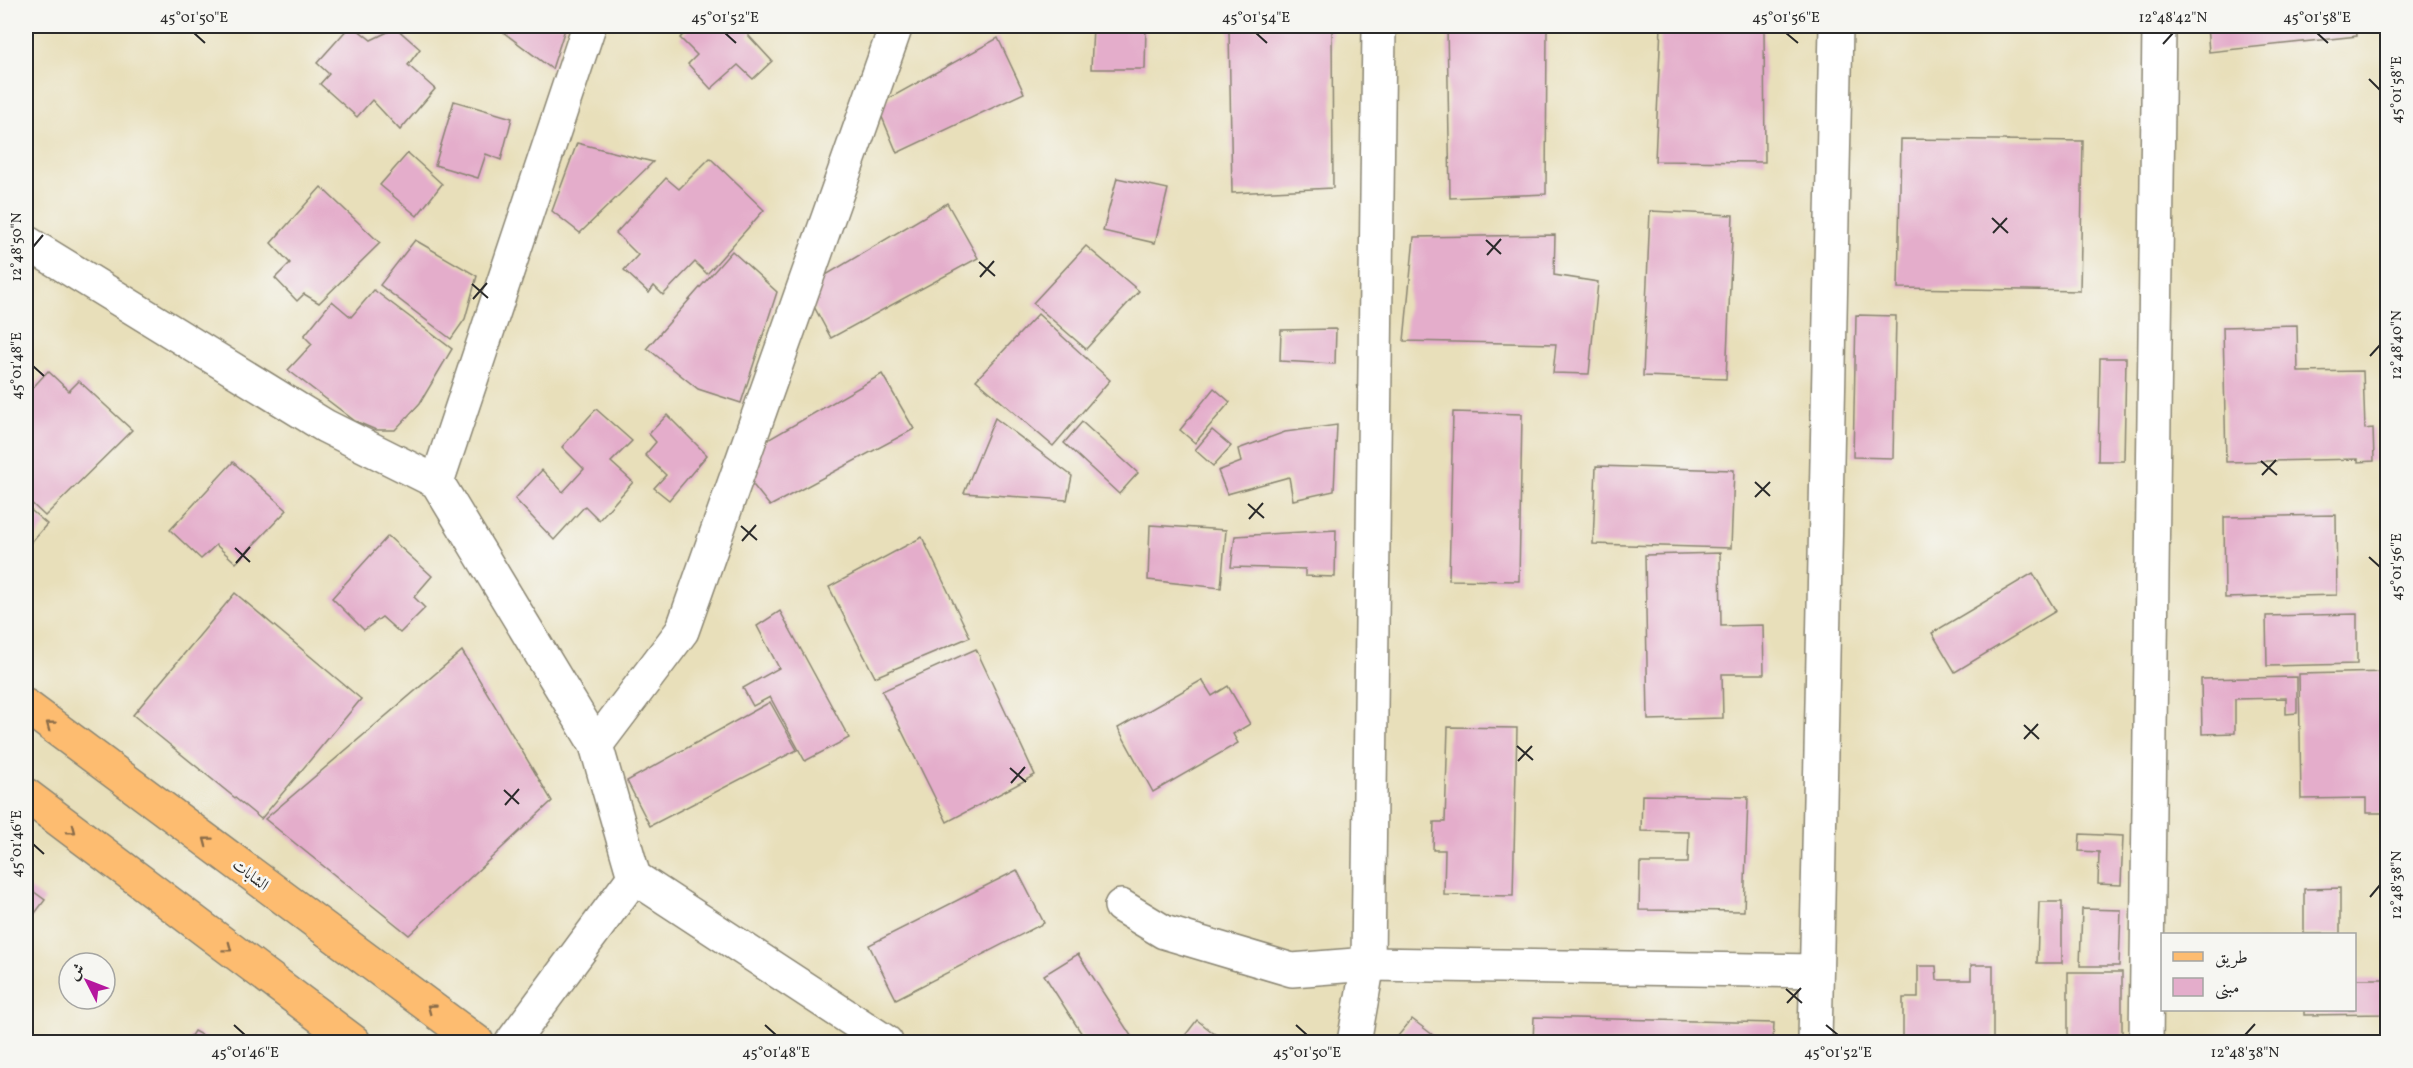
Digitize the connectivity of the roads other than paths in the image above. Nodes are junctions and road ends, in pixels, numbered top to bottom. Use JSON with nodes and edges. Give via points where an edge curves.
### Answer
{"nodes":[{"id":1,"x":589,"y":26,"type":"edge"},
{"id":2,"x":896,"y":26,"type":"edge"},
{"id":3,"x":1379,"y":26,"type":"edge"},
{"id":4,"x":1836,"y":26,"type":"edge"},
{"id":5,"x":2158,"y":26,"type":"edge"},
{"id":6,"x":26,"y":242,"type":"edge"},
{"id":7,"x":437,"y":482,"type":"junction"},
{"id":8,"x":26,"y":706,"type":"edge"},
{"id":9,"x":596,"y":745,"type":"junction"},
{"id":10,"x":26,"y":795,"type":"edge"},
{"id":11,"x":634,"y":876,"type":"junction"},
{"id":12,"x":1121,"y":906,"type":"dead end"},
{"id":13,"x":1368,"y":964,"type":"junction"},
{"id":14,"x":1816,"y":971,"type":"junction"},
{"id":15,"x":354,"y":1042,"type":"edge"},
{"id":16,"x":477,"y":1042,"type":"edge"},
{"id":17,"x":512,"y":1042,"type":"edge"},
{"id":18,"x":886,"y":1042,"type":"edge"},
{"id":19,"x":1354,"y":1042,"type":"edge"},
{"id":20,"x":1815,"y":1042,"type":"edge"},
{"id":21,"x":2145,"y":1042,"type":"edge"}],
"edges":[{"from":1,"to":7,"type":"street"},
{"from":2,"to":9,"type":"street","via":[[682,631]]},
{"from":3,"to":13,"type":"street"},
{"from":4,"to":14,"type":"street"},
{"from":5,"to":21,"type":"street"},
{"from":6,"to":7,"type":"street","via":[[325,426]]},
{"from":7,"to":9,"type":"street"},
{"from":16,"to":8,"type":"main road","name":"الشابات","one_way":true},
{"from":9,"to":11,"type":"street"},
{"from":10,"to":15,"type":"main road","one_way":true},
{"from":11,"to":17,"type":"street"},
{"from":11,"to":18,"type":"street"},
{"from":12,"to":13,"type":"street","via":[[1164,932],[1292,970]]},
{"from":13,"to":14,"type":"street"},
{"from":13,"to":19,"type":"street"},
{"from":14,"to":20,"type":"street"}]}
